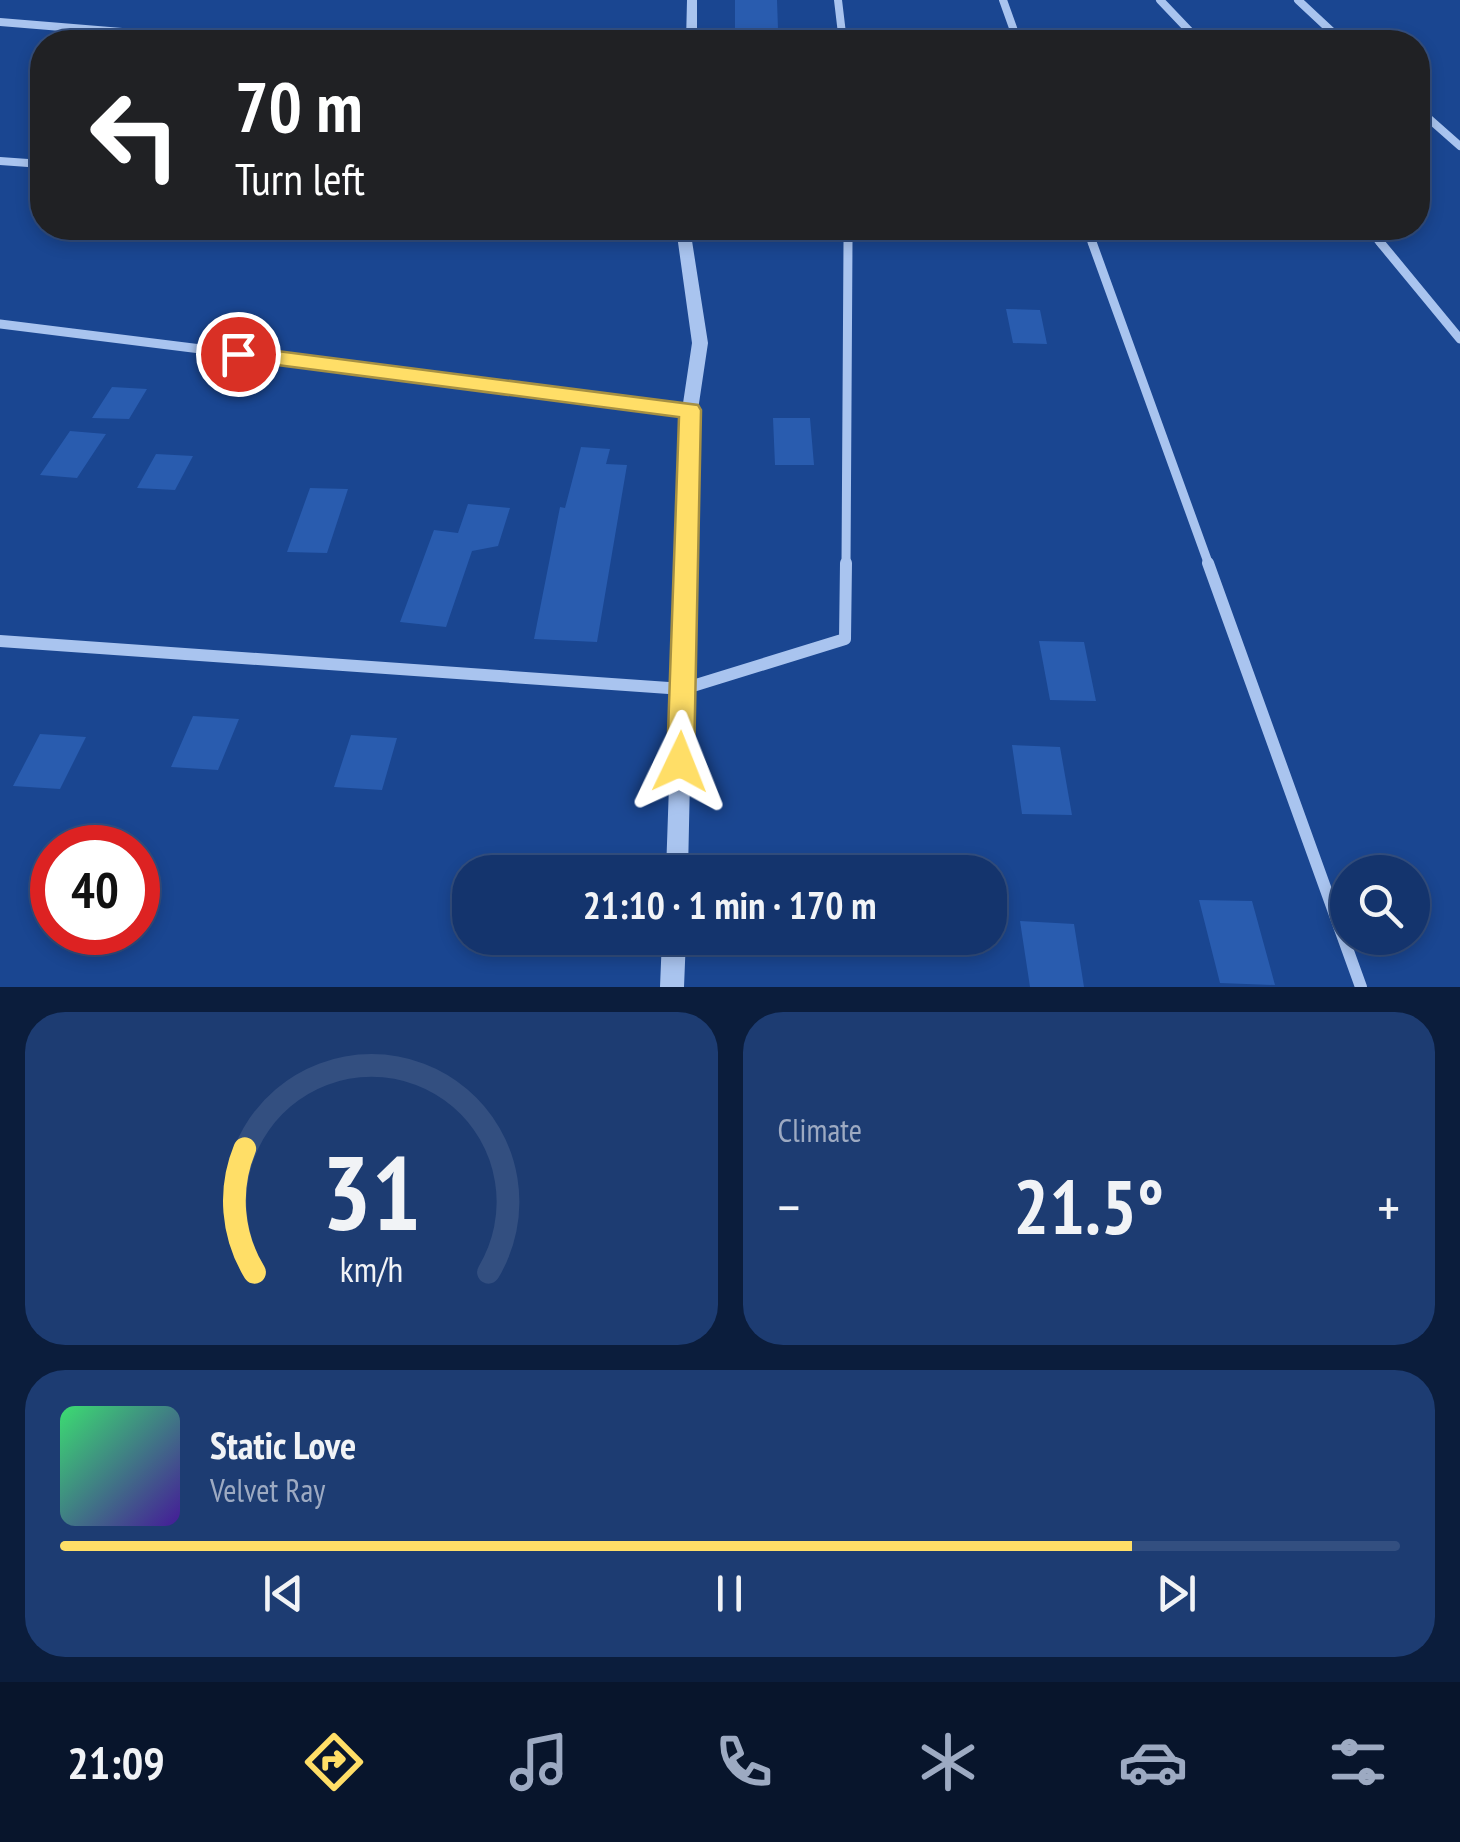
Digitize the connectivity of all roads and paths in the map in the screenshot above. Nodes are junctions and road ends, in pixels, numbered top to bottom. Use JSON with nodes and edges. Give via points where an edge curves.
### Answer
{"nodes":[{"id":1,"x":692,"y":0,"type":"edge"},
{"id":2,"x":838,"y":0,"type":"edge"},
{"id":3,"x":1003,"y":0,"type":"edge"},
{"id":4,"x":1160,"y":0,"type":"edge"},
{"id":5,"x":1298,"y":0,"type":"edge"},
{"id":6,"x":0,"y":22,"type":"edge"},
{"id":7,"x":98,"y":30,"type":"edge"},
{"id":8,"x":692,"y":30,"type":"edge"},
{"id":9,"x":842,"y":30,"type":"edge"},
{"id":10,"x":1014,"y":30,"type":"edge"},
{"id":11,"x":1189,"y":30,"type":"edge"},
{"id":12,"x":1329,"y":30,"type":"edge"},
{"id":13,"x":1430,"y":120,"type":"edge"},
{"id":14,"x":1460,"y":146,"type":"edge"},
{"id":15,"x":0,"y":160,"type":"edge"},
{"id":16,"x":30,"y":163,"type":"edge"},
{"id":17,"x":686,"y":240,"type":"edge"},
{"id":18,"x":848,"y":240,"type":"edge"},
{"id":19,"x":1090,"y":240,"type":"edge"},
{"id":20,"x":1378,"y":240,"type":"edge"},
{"id":21,"x":0,"y":324,"type":"edge"},
{"id":22,"x":1460,"y":339,"type":"edge"},
{"id":23,"x":690,"y":410,"type":"junction"},
{"id":24,"x":0,"y":641,"type":"edge"},
{"id":25,"x":683,"y":689,"type":"junction"},
{"id":26,"x":677,"y":855,"type":"edge"},
{"id":27,"x":673,"y":955,"type":"edge"},
{"id":28,"x":672,"y":987,"type":"edge"},
{"id":29,"x":1361,"y":987,"type":"edge"}],
"edges":[{"from":1,"to":8,"type":"street"},
{"from":2,"to":9,"type":"street"},
{"from":3,"to":10,"type":"street"},
{"from":4,"to":11,"type":"street"},
{"from":5,"to":12,"type":"street"},
{"from":6,"to":7,"type":"street"},
{"from":13,"to":14,"type":"street"},
{"from":15,"to":16,"type":"street"},
{"from":17,"to":23,"type":"street","via":[[700,343]]},
{"from":18,"to":25,"type":"street","via":[[846,639]]},
{"from":19,"to":29,"type":"street"},
{"from":20,"to":22,"type":"street"},
{"from":21,"to":23,"type":"street"},
{"from":23,"to":25,"type":"street"},
{"from":24,"to":25,"type":"street"},
{"from":25,"to":26,"type":"street"},
{"from":27,"to":28,"type":"street"}]}
